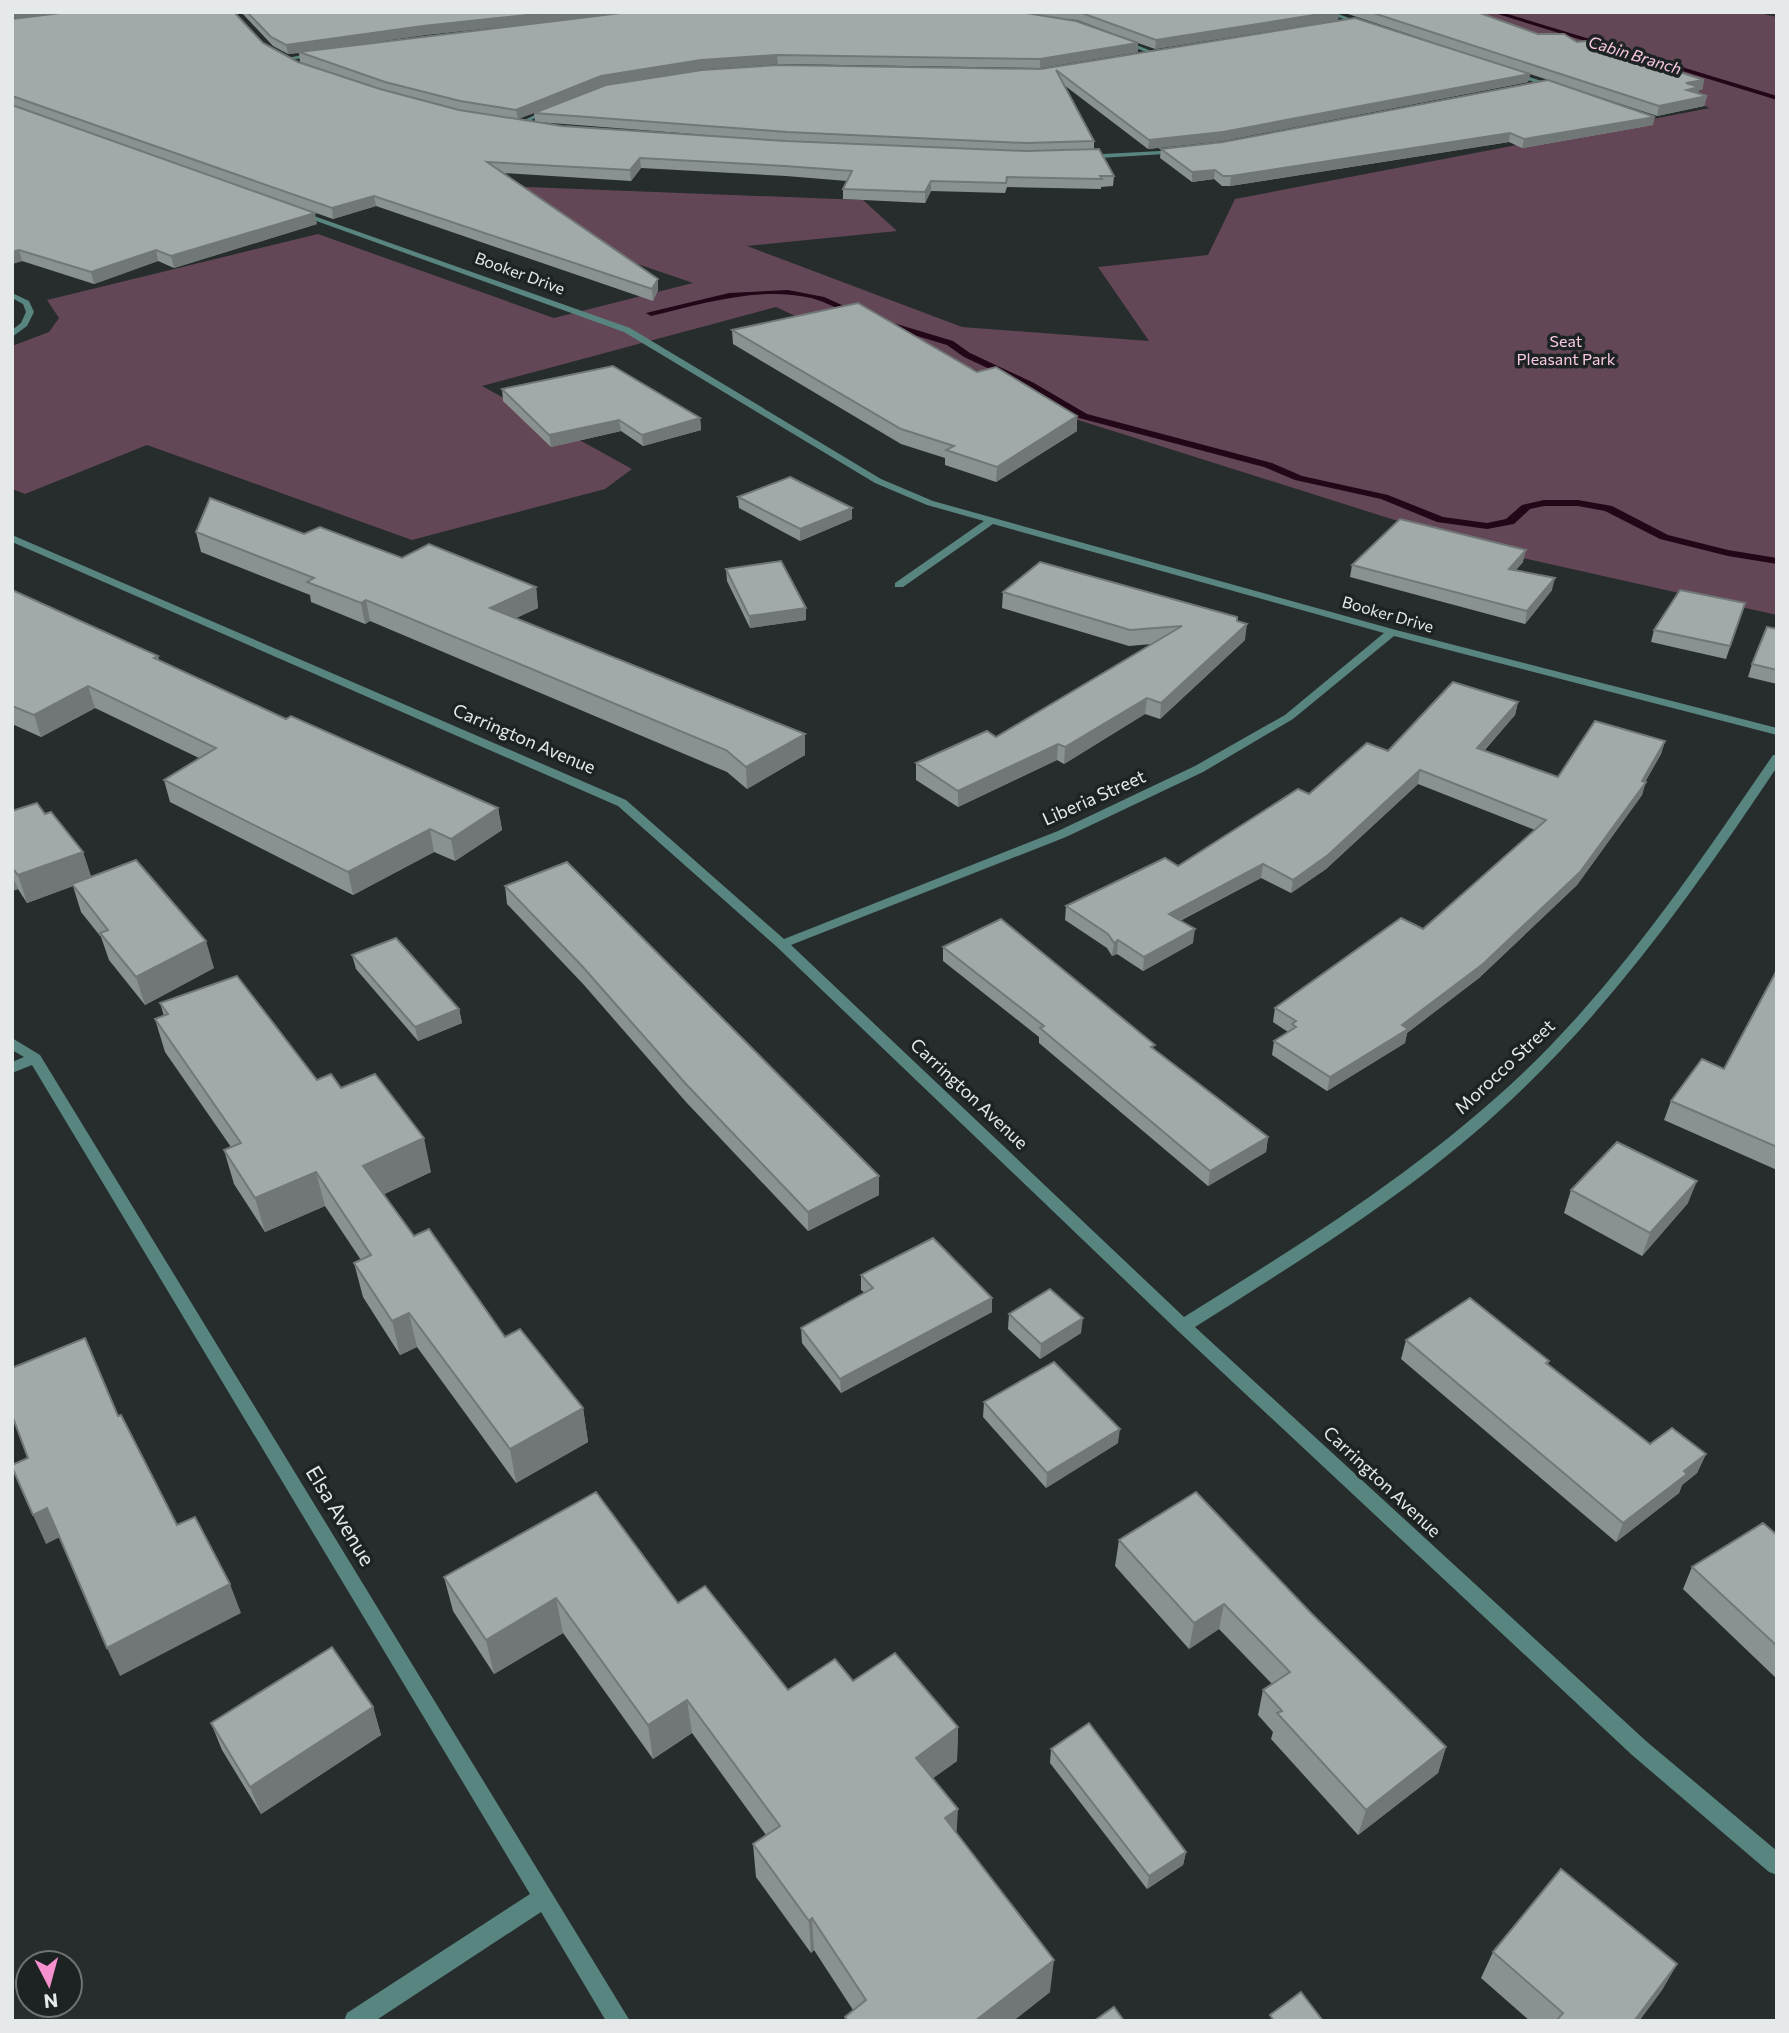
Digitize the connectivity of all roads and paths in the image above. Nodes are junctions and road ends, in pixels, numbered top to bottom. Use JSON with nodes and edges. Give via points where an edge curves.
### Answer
{"nodes":[{"id":1,"x":1327,"y":12,"type":"edge"},
{"id":2,"x":1355,"y":21,"type":"junction"},
{"id":3,"x":1333,"y":25,"type":"edge"},
{"id":4,"x":1379,"y":30,"type":"edge"},
{"id":5,"x":1111,"y":37,"type":"edge"},
{"id":6,"x":1170,"y":52,"type":"edge"},
{"id":7,"x":328,"y":53,"type":"edge"},
{"id":8,"x":276,"y":54,"type":"edge"},
{"id":9,"x":1156,"y":54,"type":"junction"},
{"id":10,"x":1143,"y":57,"type":"edge"},
{"id":11,"x":284,"y":60,"type":"junction"},
{"id":12,"x":303,"y":68,"type":"edge"},
{"id":13,"x":1500,"y":69,"type":"edge"},
{"id":14,"x":1545,"y":84,"type":"junction"},
{"id":15,"x":1522,"y":89,"type":"edge"},
{"id":16,"x":1569,"y":92,"type":"edge"},
{"id":17,"x":555,"y":107,"type":"edge"},
{"id":18,"x":501,"y":123,"type":"edge"},
{"id":19,"x":515,"y":126,"type":"junction"},
{"id":20,"x":537,"y":129,"type":"edge"},
{"id":21,"x":1184,"y":151,"type":"edge"},
{"id":22,"x":1075,"y":157,"type":"edge"},
{"id":23,"x":288,"y":208,"type":"edge"},
{"id":24,"x":12,"y":295,"type":"edge"},
{"id":25,"x":12,"y":335,"type":"edge"},
{"id":26,"x":991,"y":521,"type":"junction"},
{"id":27,"x":12,"y":538,"type":"edge"},
{"id":28,"x":899,"y":585,"type":"dead end"},
{"id":29,"x":1392,"y":632,"type":"junction"},
{"id":30,"x":1777,"y":732,"type":"edge"},
{"id":31,"x":1777,"y":758,"type":"edge"},
{"id":32,"x":782,"y":944,"type":"junction"},
{"id":33,"x":12,"y":1044,"type":"edge"},
{"id":34,"x":35,"y":1058,"type":"junction"},
{"id":35,"x":12,"y":1068,"type":"edge"},
{"id":36,"x":1184,"y":1326,"type":"junction"},
{"id":37,"x":1777,"y":1865,"type":"edge"},
{"id":38,"x":544,"y":1897,"type":"junction"},
{"id":39,"x":355,"y":2021,"type":"edge"},
{"id":40,"x":620,"y":2021,"type":"edge"}],
"edges":[{"from":1,"to":2,"type":"street"},
{"from":2,"to":3,"type":"street"},
{"from":2,"to":4,"type":"street"},
{"from":5,"to":9,"type":"street"},
{"from":6,"to":9,"type":"street"},
{"from":7,"to":11,"type":"street"},
{"from":8,"to":11,"type":"street"},
{"from":9,"to":10,"type":"street"},
{"from":11,"to":12,"type":"street"},
{"from":13,"to":14,"type":"street"},
{"from":14,"to":15,"type":"street"},
{"from":14,"to":16,"type":"street"},
{"from":17,"to":19,"type":"street"},
{"from":18,"to":19,"type":"street"},
{"from":19,"to":20,"type":"street"},
{"from":21,"to":22,"type":"street"},
{"from":23,"to":26,"type":"street","name":"Booker Drive","via":[[627,330],[878,481],[929,503]]},
{"from":24,"to":25,"type":"street","via":[[26,303],[30,312]]},
{"from":26,"to":28,"type":"street"},
{"from":26,"to":29,"type":"street","name":"Booker Drive"},
{"from":27,"to":32,"type":"street","name":"Carrington Avenue","via":[[622,803]]},
{"from":29,"to":30,"type":"street","name":"Booker Drive"},
{"from":29,"to":32,"type":"street","name":"Liberia Street","via":[[1289,717],[1199,769],[1062,834]]},
{"from":31,"to":36,"type":"street","name":"Morocco Street","via":[[1663,925],[1603,998],[1528,1076],[1395,1185],[1306,1249]]},
{"from":32,"to":36,"type":"street","name":"Carrington Avenue"},
{"from":33,"to":34,"type":"street","name":"Elsa Avenue"},
{"from":34,"to":35,"type":"street"},
{"from":34,"to":38,"type":"street","name":"Elsa Avenue"},
{"from":36,"to":37,"type":"street","name":"Carrington Avenue","via":[[1639,1748]]},
{"from":38,"to":39,"type":"street"},
{"from":38,"to":40,"type":"street","name":"Elsa Avenue"}]}
